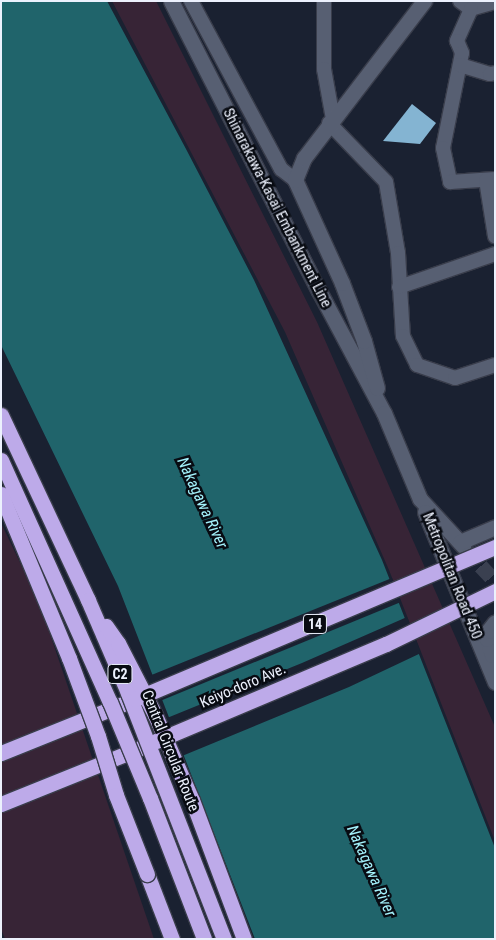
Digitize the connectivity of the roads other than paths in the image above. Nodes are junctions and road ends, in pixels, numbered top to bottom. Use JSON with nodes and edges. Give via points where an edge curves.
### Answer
{"nodes":[{"id":1,"x":171,"y":1,"type":"edge"},
{"id":2,"x":191,"y":1,"type":"edge"},
{"id":3,"x":324,"y":1,"type":"edge"},
{"id":4,"x":424,"y":1,"type":"edge"},
{"id":5,"x":495,"y":2,"type":"edge"},
{"id":6,"x":466,"y":5,"type":"edge"},
{"id":7,"x":460,"y":65,"type":"junction"},
{"id":8,"x":495,"y":73,"type":"edge"},
{"id":9,"x":331,"y":121,"type":"junction"},
{"id":10,"x":491,"y":179,"type":"edge"},
{"id":11,"x":295,"y":180,"type":"junction"},
{"id":12,"x":495,"y":236,"type":"edge"},
{"id":13,"x":495,"y":254,"type":"edge"},
{"id":14,"x":399,"y":287,"type":"junction"},
{"id":15,"x":495,"y":365,"type":"edge"},
{"id":16,"x":384,"y":413,"type":"junction"},
{"id":17,"x":1,"y":415,"type":"edge"},
{"id":18,"x":1,"y":460,"type":"edge"},
{"id":19,"x":1,"y":494,"type":"edge"},
{"id":20,"x":420,"y":499,"type":"junction"},
{"id":21,"x":495,"y":527,"type":"edge"},
{"id":22,"x":495,"y":548,"type":"edge"},
{"id":23,"x":495,"y":591,"type":"edge"},
{"id":24,"x":88,"y":600,"type":"junction"},
{"id":25,"x":495,"y":622,"type":"edge"},
{"id":26,"x":495,"y":662,"type":"edge"},
{"id":27,"x":495,"y":682,"type":"edge"},
{"id":28,"x":1,"y":753,"type":"edge"},
{"id":29,"x":1,"y":804,"type":"edge"},
{"id":30,"x":172,"y":939,"type":"edge"},
{"id":31,"x":204,"y":939,"type":"edge"},
{"id":32,"x":224,"y":939,"type":"edge"},
{"id":33,"x":244,"y":939,"type":"edge"}],
"edges":[{"from":1,"to":16,"type":"main road","name":"Shinarakawa-Kasai Embankment Line"},
{"from":2,"to":11,"type":"street","via":[[281,169]]},
{"from":3,"to":9,"type":"street","via":[[324,69]]},
{"from":4,"to":9,"type":"main road"},
{"from":5,"to":6,"type":"street"},
{"from":6,"to":7,"type":"street","via":[[457,41],[462,53]]},
{"from":7,"to":8,"type":"street"},
{"from":7,"to":10,"type":"street","via":[[443,148],[450,182]]},
{"from":9,"to":11,"type":"main road","via":[[304,158]]},
{"from":9,"to":14,"type":"street","via":[[386,182],[398,253]]},
{"from":10,"to":12,"type":"street"},
{"from":11,"to":16,"type":"main road","via":[[364,341]]},
{"from":13,"to":14,"type":"street"},
{"from":14,"to":15,"type":"street","via":[[403,336],[417,365],[455,378]]},
{"from":16,"to":20,"type":"main road","name":"Metropolitan Road 450"},
{"from":17,"to":24,"type":"highway","name":"Central Circular Route","number":"C2","bridge":true},
{"from":18,"to":31,"type":"highway","number":"C2","bridge":true,"via":[[121,728]]},
{"from":19,"to":30,"type":"highway","bridge":true,"via":[[69,658],[116,795]]},
{"from":20,"to":21,"type":"main road","name":"Metropolitan Road 450","via":[[461,544]]},
{"from":20,"to":27,"type":"main road","name":"Metropolitan Road 450"},
{"from":22,"to":28,"type":"highway","name":"Keiyo-doro Ave.","number":"14","bridge":true},
{"from":23,"to":29,"type":"highway","name":"Keiyo-doro Ave.","bridge":true,"via":[[386,644]]},
{"from":24,"to":32,"type":"highway","name":"Central Circular Route","number":"C2","bridge":true,"via":[[167,788]]},
{"from":24,"to":33,"type":"highway","bridge":true,"via":[[118,643],[155,715],[192,800]]},
{"from":25,"to":26,"type":"main road","name":"Metropolitan Road 450","via":[[488,631],[487,640]]}]}
